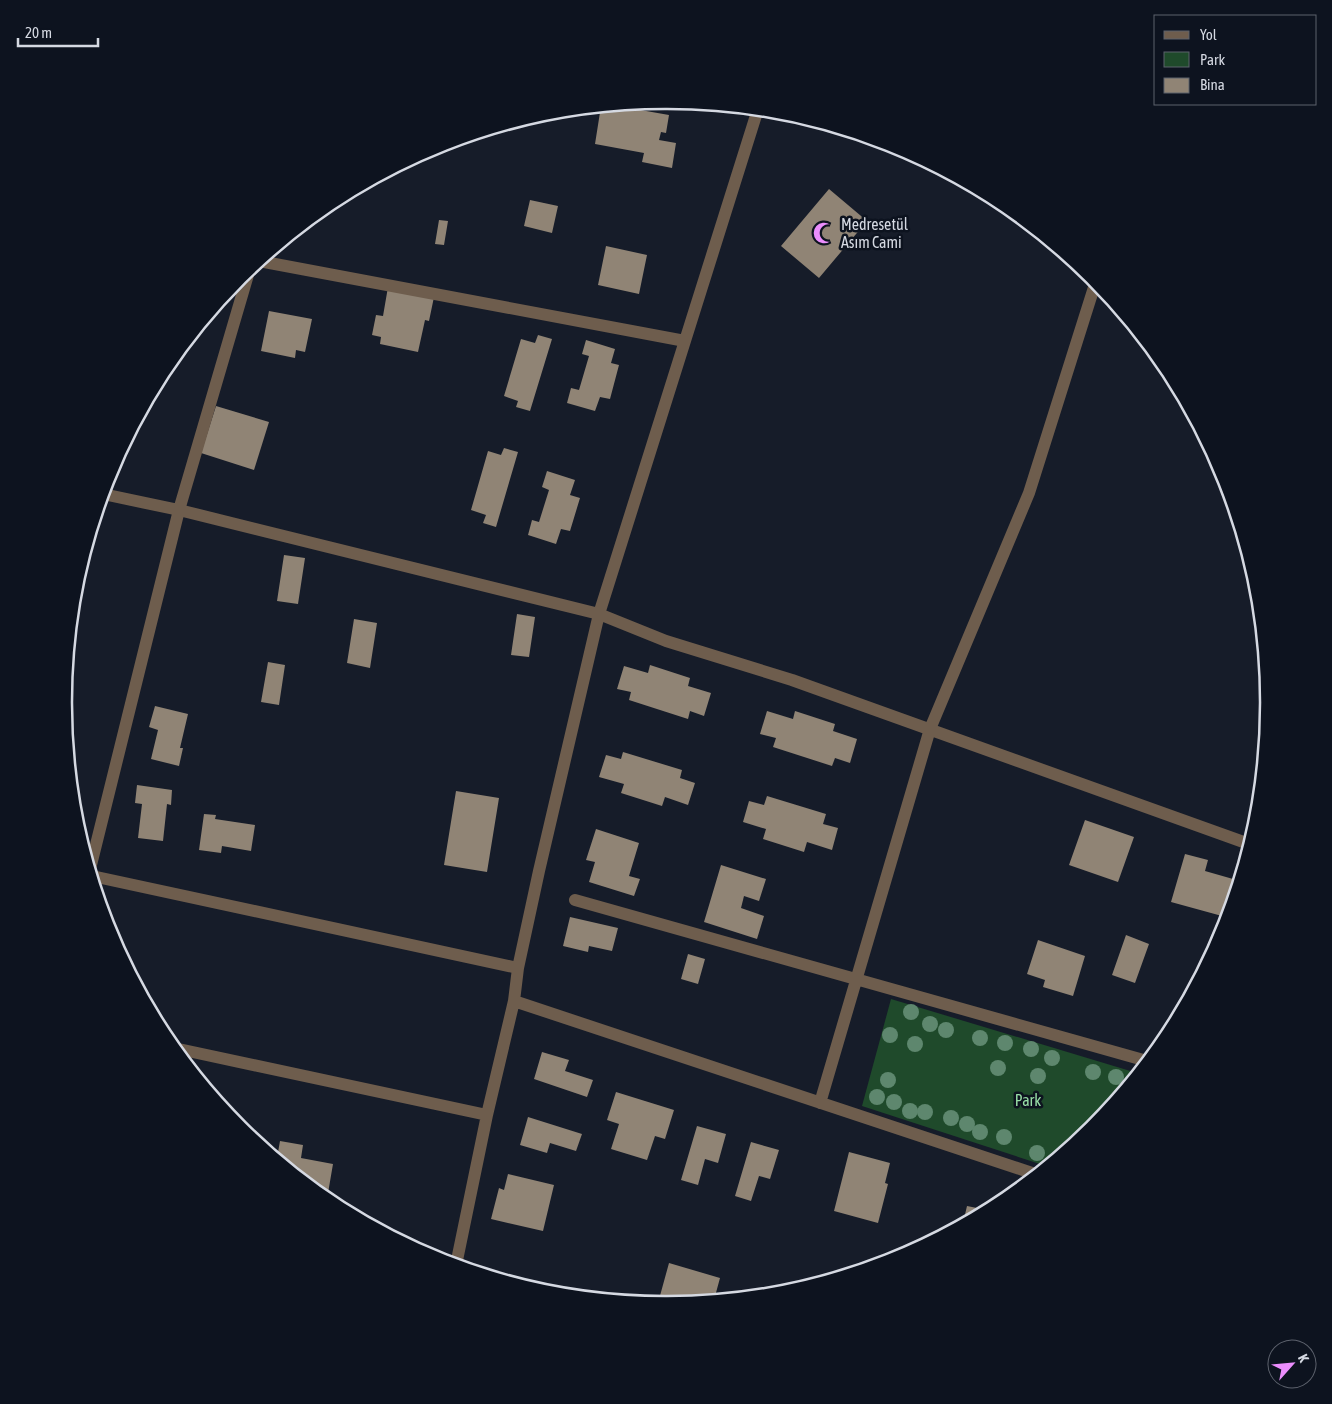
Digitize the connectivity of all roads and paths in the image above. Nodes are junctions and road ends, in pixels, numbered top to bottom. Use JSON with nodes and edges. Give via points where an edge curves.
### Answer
{"nodes":[{"id":1,"x":756,"y":116,"type":"edge"},
{"id":2,"x":268,"y":263,"type":"edge"},
{"id":3,"x":246,"y":282,"type":"edge"},
{"id":4,"x":1093,"y":290,"type":"edge"},
{"id":5,"x":686,"y":341,"type":"junction"},
{"id":6,"x":110,"y":495,"type":"edge"},
{"id":7,"x":179,"y":510,"type":"junction"},
{"id":8,"x":599,"y":614,"type":"junction"},
{"id":9,"x":930,"y":729,"type":"junction"},
{"id":10,"x":1242,"y":842,"type":"edge"},
{"id":11,"x":93,"y":856,"type":"edge"},
{"id":12,"x":99,"y":878,"type":"edge"},
{"id":13,"x":575,"y":900,"type":"dead end"},
{"id":14,"x":518,"y":968,"type":"junction"},
{"id":15,"x":857,"y":980,"type":"junction"},
{"id":16,"x":514,"y":1001,"type":"junction"},
{"id":17,"x":186,"y":1051,"type":"edge"},
{"id":18,"x":1140,"y":1059,"type":"edge"},
{"id":19,"x":820,"y":1103,"type":"junction"},
{"id":20,"x":487,"y":1114,"type":"junction"},
{"id":21,"x":1028,"y":1172,"type":"edge"},
{"id":22,"x":457,"y":1257,"type":"edge"}],
"edges":[{"from":1,"to":5,"type":"street"},
{"from":2,"to":5,"type":"street"},
{"from":3,"to":7,"type":"street"},
{"from":4,"to":9,"type":"street","via":[[1029,492]]},
{"from":5,"to":8,"type":"street"},
{"from":6,"to":7,"type":"street"},
{"from":7,"to":8,"type":"street"},
{"from":7,"to":11,"type":"street"},
{"from":8,"to":9,"type":"street","via":[[666,641],[792,680]]},
{"from":8,"to":14,"type":"street"},
{"from":9,"to":10,"type":"street"},
{"from":9,"to":15,"type":"street"},
{"from":12,"to":14,"type":"street"},
{"from":13,"to":15,"type":"street"},
{"from":14,"to":16,"type":"street"},
{"from":15,"to":18,"type":"street"},
{"from":15,"to":19,"type":"street"},
{"from":16,"to":19,"type":"street"},
{"from":16,"to":20,"type":"street"},
{"from":17,"to":20,"type":"street"},
{"from":19,"to":21,"type":"street"},
{"from":20,"to":22,"type":"street"}]}
